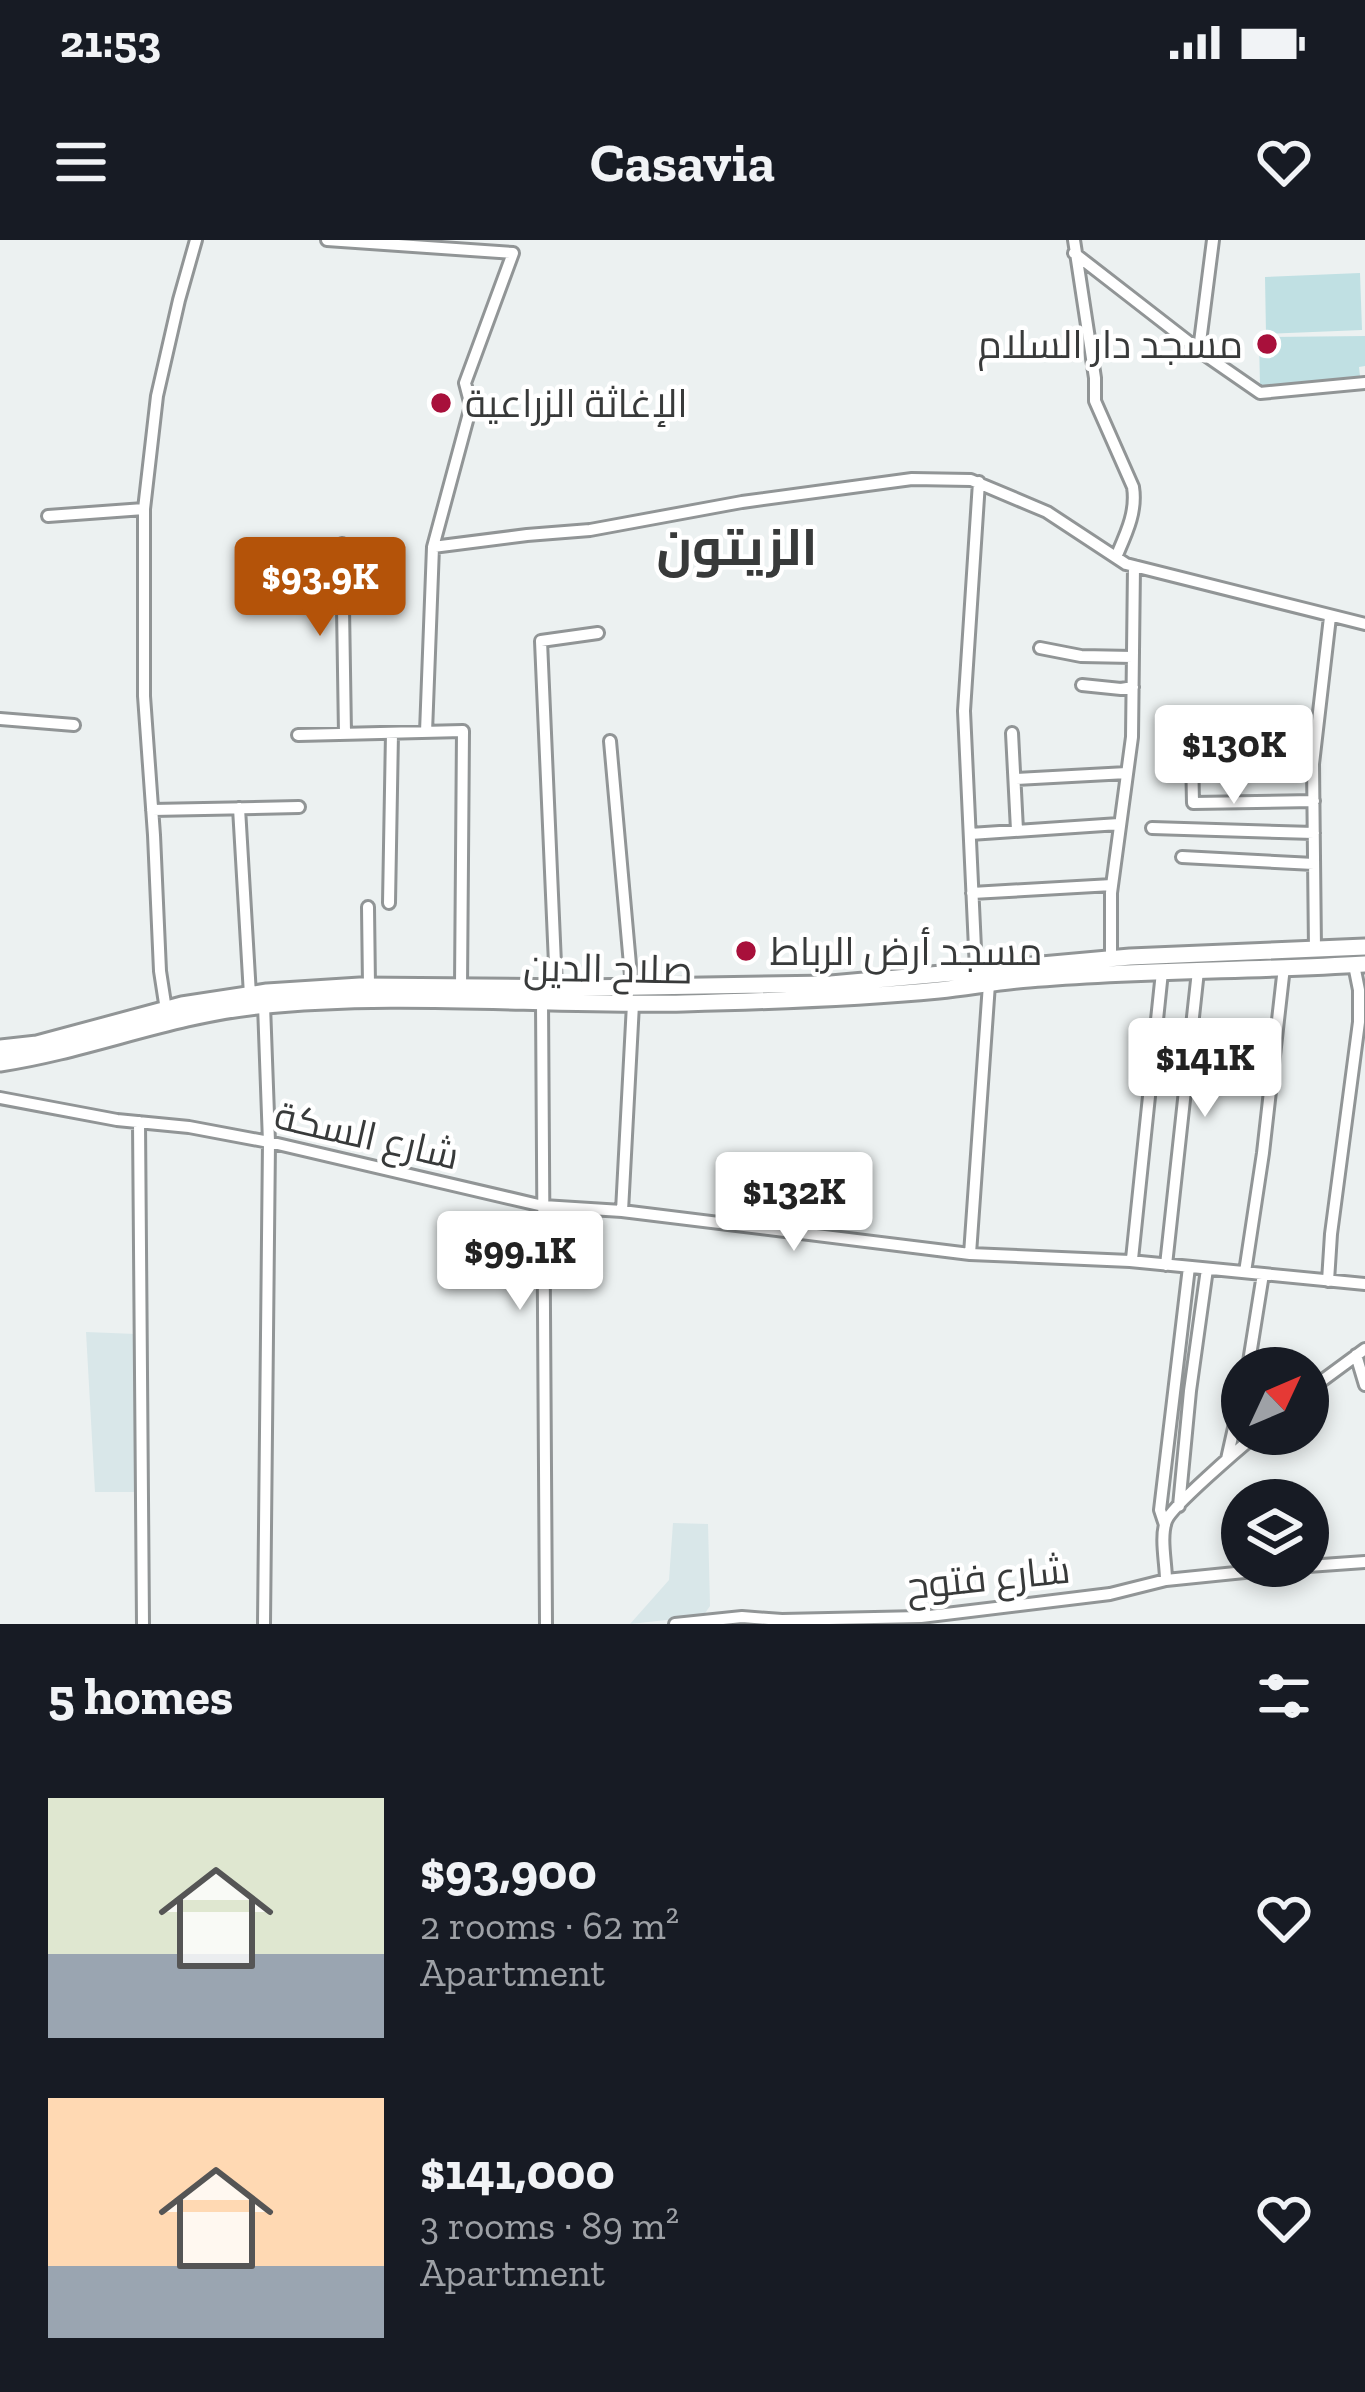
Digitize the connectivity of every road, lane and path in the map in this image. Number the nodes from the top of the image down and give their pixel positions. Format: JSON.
{"nodes":[{"id":1,"x":196,"y":240,"type":"edge"},
{"id":2,"x":327,"y":240,"type":"edge"},
{"id":3,"x":1213,"y":240,"type":"edge"},
{"id":4,"x":1074,"y":246,"type":"edge"},
{"id":5,"x":1199,"y":350,"type":"junction"},
{"id":6,"x":1365,"y":382,"type":"edge"},
{"id":7,"x":980,"y":482,"type":"junction"},
{"id":8,"x":144,"y":509,"type":"junction"},
{"id":9,"x":48,"y":516,"type":"dead end"},
{"id":10,"x":342,"y":544,"type":"dead end"},
{"id":11,"x":433,"y":547,"type":"junction"},
{"id":12,"x":1116,"y":557,"type":"junction"},
{"id":13,"x":1134,"y":566,"type":"junction"},
{"id":14,"x":1330,"y":617,"type":"junction"},
{"id":15,"x":1365,"y":624,"type":"edge"},
{"id":16,"x":598,"y":633,"type":"dead end"},
{"id":17,"x":1040,"y":648,"type":"dead end"},
{"id":18,"x":1133,"y":657,"type":"junction"},
{"id":19,"x":1082,"y":686,"type":"dead end"},
{"id":20,"x":1133,"y":687,"type":"junction"},
{"id":21,"x":0,"y":719,"type":"edge"},
{"id":22,"x":74,"y":725,"type":"dead end"},
{"id":23,"x":426,"y":732,"type":"junction"},
{"id":24,"x":392,"y":733,"type":"junction"},
{"id":25,"x":1012,"y":733,"type":"dead end"},
{"id":26,"x":345,"y":734,"type":"junction"},
{"id":27,"x":298,"y":735,"type":"dead end"},
{"id":28,"x":610,"y":741,"type":"dead end"},
{"id":29,"x":1192,"y":752,"type":"dead end"},
{"id":30,"x":1126,"y":773,"type":"junction"},
{"id":31,"x":1016,"y":779,"type":"junction"},
{"id":32,"x":1314,"y":801,"type":"junction"},
{"id":33,"x":299,"y":807,"type":"dead end"},
{"id":34,"x":239,"y":808,"type":"junction"},
{"id":35,"x":152,"y":810,"type":"junction"},
{"id":36,"x":1119,"y":824,"type":"junction"},
{"id":37,"x":1152,"y":828,"type":"dead end"},
{"id":38,"x":1017,"y":830,"type":"junction"},
{"id":39,"x":1314,"y":833,"type":"junction"},
{"id":40,"x":970,"y":834,"type":"junction"},
{"id":41,"x":1182,"y":857,"type":"dead end"},
{"id":42,"x":1314,"y":864,"type":"junction"},
{"id":43,"x":1112,"y":885,"type":"junction"},
{"id":44,"x":972,"y":893,"type":"junction"},
{"id":45,"x":389,"y":903,"type":"dead end"},
{"id":46,"x":368,"y":907,"type":"dead end"},
{"id":47,"x":1365,"y":947,"type":"edge"},
{"id":48,"x":1315,"y":950,"type":"junction"},
{"id":49,"x":1111,"y":959,"type":"junction"},
{"id":50,"x":1359,"y":964,"type":"edge"},
{"id":51,"x":1284,"y":968,"type":"junction"},
{"id":52,"x":976,"y":970,"type":"junction"},
{"id":53,"x":1198,"y":971,"type":"junction"},
{"id":54,"x":1162,"y":972,"type":"junction"},
{"id":55,"x":989,"y":984,"type":"junction"},
{"id":56,"x":369,"y":986,"type":"junction"},
{"id":57,"x":461,"y":987,"type":"junction"},
{"id":58,"x":556,"y":987,"type":"junction"},
{"id":59,"x":633,"y":996,"type":"junction"},
{"id":60,"x":257,"y":1000,"type":"junction"},
{"id":61,"x":542,"y":1001,"type":"junction"},
{"id":62,"x":166,"y":1010,"type":"junction"},
{"id":63,"x":0,"y":1048,"type":"edge"},
{"id":64,"x":0,"y":1063,"type":"edge"},
{"id":65,"x":0,"y":1098,"type":"edge"},
{"id":66,"x":1349,"y":1102,"type":"junction"},
{"id":67,"x":1365,"y":1103,"type":"edge"},
{"id":68,"x":139,"y":1122,"type":"junction"},
{"id":69,"x":269,"y":1142,"type":"junction"},
{"id":70,"x":543,"y":1206,"type":"junction"},
{"id":71,"x":622,"y":1211,"type":"junction"},
{"id":72,"x":970,"y":1254,"type":"junction"},
{"id":73,"x":1130,"y":1261,"type":"junction"},
{"id":74,"x":1166,"y":1264,"type":"junction"},
{"id":75,"x":1189,"y":1267,"type":"junction"},
{"id":76,"x":1207,"y":1269,"type":"junction"},
{"id":77,"x":1245,"y":1272,"type":"junction"},
{"id":78,"x":1263,"y":1274,"type":"junction"},
{"id":79,"x":1328,"y":1281,"type":"junction"},
{"id":80,"x":1365,"y":1284,"type":"edge"},
{"id":81,"x":1251,"y":1347,"type":"edge"},
{"id":82,"x":1360,"y":1352,"type":"edge"},
{"id":83,"x":1329,"y":1375,"type":"edge"},
{"id":84,"x":1365,"y":1385,"type":"edge"},
{"id":85,"x":1228,"y":1455,"type":"edge"},
{"id":86,"x":1232,"y":1455,"type":"edge"},
{"id":87,"x":1227,"y":1459,"type":"junction"},
{"id":88,"x":1179,"y":1505,"type":"junction"},
{"id":89,"x":1165,"y":1525,"type":"junction"},
{"id":90,"x":1365,"y":1562,"type":"edge"},
{"id":91,"x":1329,"y":1564,"type":"edge"},
{"id":92,"x":1221,"y":1574,"type":"edge"},
{"id":93,"x":1166,"y":1580,"type":"junction"},
{"id":94,"x":921,"y":1621,"type":"edge"},
{"id":95,"x":143,"y":1624,"type":"edge"},
{"id":96,"x":264,"y":1624,"type":"edge"},
{"id":97,"x":545,"y":1624,"type":"edge"},
{"id":98,"x":675,"y":1624,"type":"edge"}],
"edges":[{"from":1,"to":8,"type":"street"},
{"from":2,"to":11,"type":"street"},
{"from":3,"to":5,"type":"street"},
{"from":4,"to":5,"type":"street"},
{"from":4,"to":12,"type":"street"},
{"from":5,"to":6,"type":"street"},
{"from":7,"to":11,"type":"street"},
{"from":7,"to":12,"type":"street"},
{"from":7,"to":40,"type":"street"},
{"from":8,"to":9,"type":"street"},
{"from":8,"to":35,"type":"street"},
{"from":10,"to":26,"type":"street"},
{"from":11,"to":23,"type":"street"},
{"from":12,"to":13,"type":"street"},
{"from":13,"to":14,"type":"street"},
{"from":13,"to":18,"type":"street"},
{"from":14,"to":15,"type":"street"},
{"from":14,"to":32,"type":"street"},
{"from":16,"to":58,"type":"street"},
{"from":17,"to":18,"type":"street"},
{"from":18,"to":20,"type":"street"},
{"from":19,"to":20,"type":"street"},
{"from":20,"to":30,"type":"street"},
{"from":21,"to":22,"type":"street"},
{"from":23,"to":24,"type":"street"},
{"from":23,"to":57,"type":"street"},
{"from":24,"to":26,"type":"street"},
{"from":24,"to":45,"type":"street"},
{"from":25,"to":31,"type":"street"},
{"from":26,"to":27,"type":"street"},
{"from":28,"to":59,"type":"street"},
{"from":29,"to":32,"type":"street"},
{"from":30,"to":31,"type":"street"},
{"from":30,"to":36,"type":"street"},
{"from":31,"to":38,"type":"street"},
{"from":32,"to":39,"type":"street"},
{"from":33,"to":34,"type":"street"},
{"from":34,"to":35,"type":"street"},
{"from":34,"to":60,"type":"street"},
{"from":35,"to":62,"type":"street"},
{"from":36,"to":38,"type":"street"},
{"from":36,"to":43,"type":"street"},
{"from":37,"to":39,"type":"street"},
{"from":38,"to":40,"type":"street"},
{"from":39,"to":42,"type":"street"},
{"from":40,"to":44,"type":"street"},
{"from":41,"to":42,"type":"street"},
{"from":42,"to":48,"type":"street"},
{"from":43,"to":44,"type":"street"},
{"from":43,"to":49,"type":"street"},
{"from":44,"to":52,"type":"street"},
{"from":46,"to":56,"type":"street"},
{"from":47,"to":48,"type":"highway","name":"صلاح الدين"},
{"from":48,"to":49,"type":"highway","name":"صلاح الدين"},
{"from":49,"to":52,"type":"highway","name":"صلاح الدين"},
{"from":50,"to":51,"type":"highway","name":"صلاح الدين"},
{"from":50,"to":66,"type":"street"},
{"from":51,"to":53,"type":"highway","name":"صلاح الدين"},
{"from":51,"to":77,"type":"street"},
{"from":52,"to":59,"type":"highway","name":"صلاح الدين"},
{"from":53,"to":54,"type":"highway","name":"صلاح الدين"},
{"from":53,"to":74,"type":"street"},
{"from":54,"to":55,"type":"highway","name":"صلاح الدين"},
{"from":54,"to":73,"type":"street"},
{"from":55,"to":59,"type":"highway","name":"صلاح الدين"},
{"from":55,"to":72,"type":"street"},
{"from":56,"to":57,"type":"highway","name":"صلاح الدين"},
{"from":56,"to":60,"type":"highway","name":"صلاح الدين"},
{"from":57,"to":58,"type":"highway","name":"صلاح الدين"},
{"from":58,"to":59,"type":"highway","name":"صلاح الدين"},
{"from":59,"to":61,"type":"highway","name":"صلاح الدين"},
{"from":59,"to":71,"type":"street"},
{"from":60,"to":61,"type":"highway","name":"صلاح الدين"},
{"from":60,"to":62,"type":"highway","name":"صلاح الدين"},
{"from":60,"to":64,"type":"highway","name":"صلاح الدين"},
{"from":60,"to":69,"type":"street"},
{"from":61,"to":70,"type":"street"},
{"from":62,"to":63,"type":"highway","name":"صلاح الدين"},
{"from":65,"to":68,"type":"street","name":"شارع السكة"},
{"from":66,"to":67,"type":"street"},
{"from":66,"to":79,"type":"street"},
{"from":68,"to":69,"type":"street","name":"شارع السكة"},
{"from":68,"to":95,"type":"street"},
{"from":69,"to":70,"type":"street","name":"شارع السكة"},
{"from":69,"to":96,"type":"street"},
{"from":70,"to":71,"type":"street","name":"شارع السكة"},
{"from":70,"to":97,"type":"street"},
{"from":71,"to":72,"type":"street","name":"شارع السكة"},
{"from":72,"to":73,"type":"street","name":"شارع السكة"},
{"from":73,"to":74,"type":"street","name":"شارع السكة"},
{"from":74,"to":75,"type":"street","name":"شارع السكة"},
{"from":75,"to":76,"type":"street","name":"شارع السكة"},
{"from":75,"to":89,"type":"street"},
{"from":76,"to":77,"type":"street","name":"شارع السكة"},
{"from":76,"to":88,"type":"street"},
{"from":77,"to":78,"type":"street","name":"شارع السكة"},
{"from":78,"to":79,"type":"street","name":"شارع السكة"},
{"from":78,"to":81,"type":"street"},
{"from":79,"to":80,"type":"street","name":"شارع السكة"},
{"from":82,"to":83,"type":"street"},
{"from":82,"to":84,"type":"street"},
{"from":85,"to":87,"type":"street"},
{"from":86,"to":87,"type":"street"},
{"from":87,"to":88,"type":"street"},
{"from":88,"to":89,"type":"street"},
{"from":89,"to":93,"type":"street"},
{"from":90,"to":91,"type":"street","name":"شارع فتوح"},
{"from":92,"to":93,"type":"street","name":"شارع فتوح"},
{"from":93,"to":94,"type":"street","name":"شارع فتوح"},
{"from":94,"to":98,"type":"street","name":"شارع فتوح"}]}
